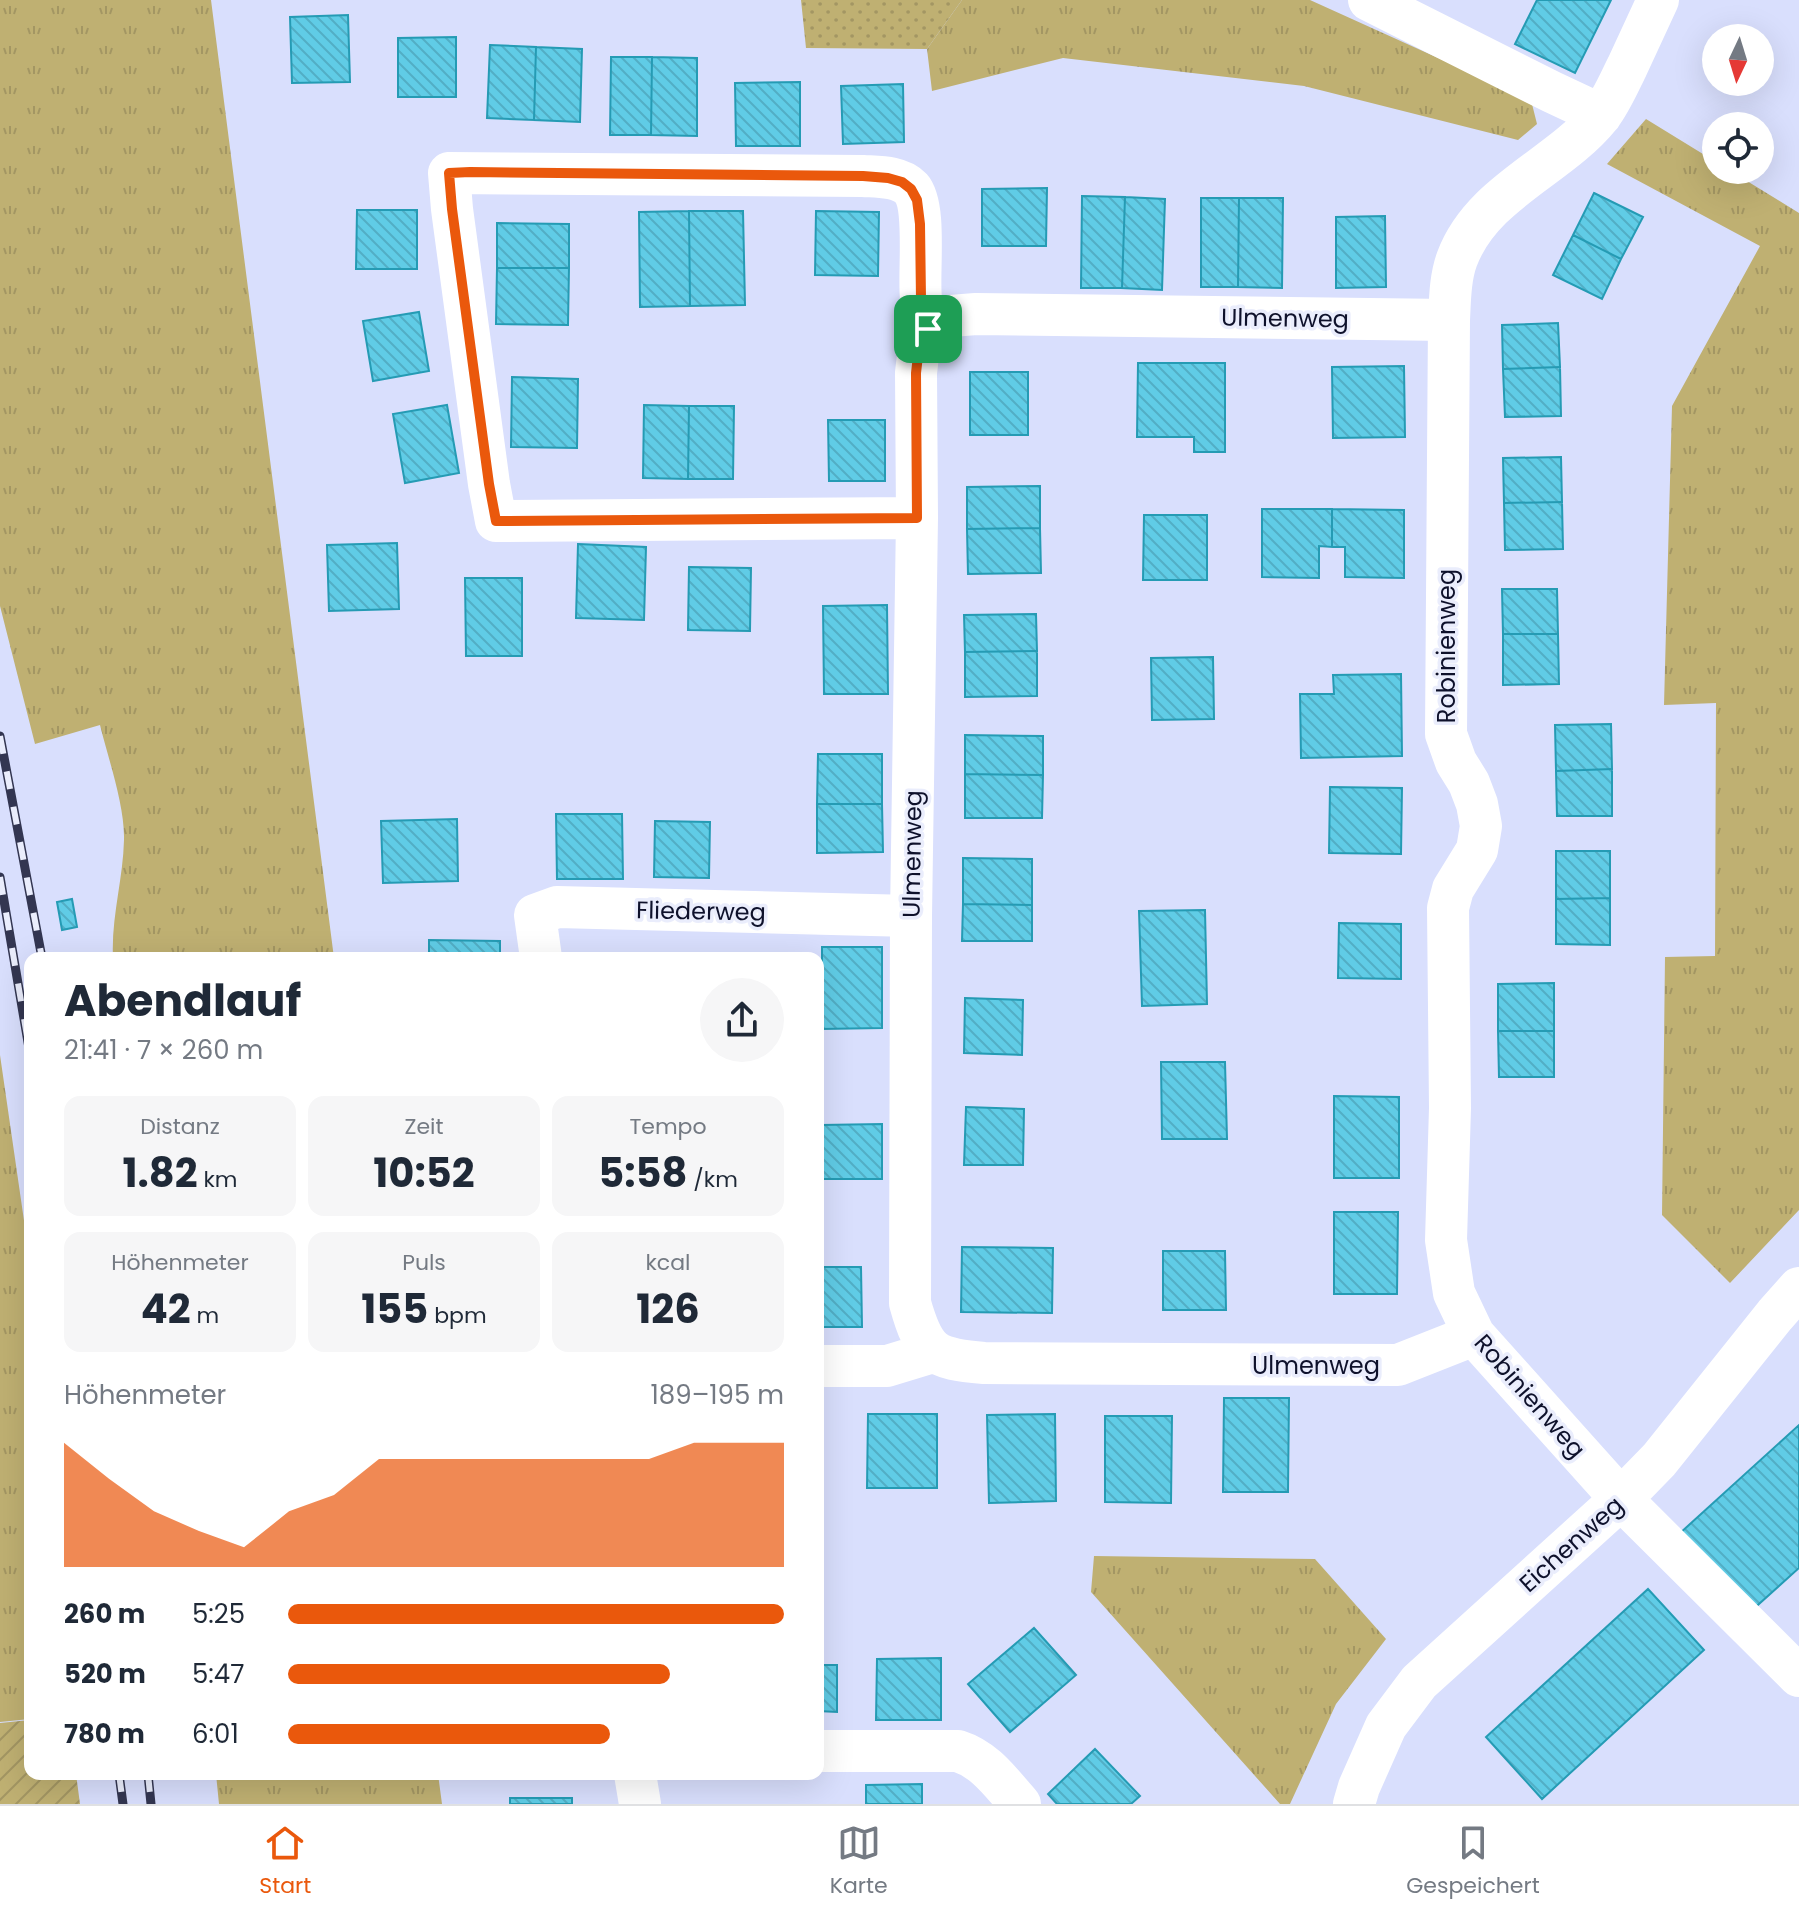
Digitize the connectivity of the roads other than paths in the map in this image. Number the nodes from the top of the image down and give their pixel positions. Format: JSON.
{"nodes":[{"id":1,"x":1369,"y":0,"type":"edge"},
{"id":2,"x":1658,"y":0,"type":"edge"},
{"id":3,"x":1601,"y":115,"type":"junction"},
{"id":4,"x":1449,"y":320,"type":"junction"},
{"id":5,"x":928,"y":329,"type":"junction"},
{"id":6,"x":917,"y":518,"type":"junction"},
{"id":7,"x":911,"y":916,"type":"junction"},
{"id":8,"x":540,"y":952,"type":"edge"},
{"id":9,"x":1799,"y":1288,"type":"edge"},
{"id":10,"x":1474,"y":1335,"type":"junction"},
{"id":11,"x":933,"y":1352,"type":"junction"},
{"id":12,"x":824,"y":1366,"type":"edge"},
{"id":13,"x":1621,"y":1499,"type":"junction"},
{"id":14,"x":1799,"y":1676,"type":"edge"},
{"id":15,"x":824,"y":1751,"type":"edge"},
{"id":16,"x":636,"y":1780,"type":"edge"},
{"id":17,"x":640,"y":1804,"type":"edge"},
{"id":18,"x":1020,"y":1804,"type":"edge"},
{"id":19,"x":1354,"y":1804,"type":"edge"}],
"edges":[{"from":1,"to":3,"type":"street"},
{"from":2,"to":3,"type":"street","name":"Robinienweg"},
{"from":3,"to":4,"type":"street","name":"Robinienweg"},
{"from":4,"to":5,"type":"street","name":"Ulmenweg"},
{"from":4,"to":10,"type":"street","name":"Robinienweg"},
{"from":5,"to":6,"type":"street","name":"Ulmenweg"},
{"from":5,"to":6,"type":"street"},
{"from":6,"to":7,"type":"street","name":"Ulmenweg"},
{"from":7,"to":8,"type":"street","name":"Fliederweg"},
{"from":7,"to":11,"type":"street","name":"Ulmenweg"},
{"from":9,"to":13,"type":"street","name":"Eichenweg"},
{"from":10,"to":11,"type":"street","name":"Ulmenweg"},
{"from":10,"to":13,"type":"street","name":"Robinienweg"},
{"from":11,"to":12,"type":"street"},
{"from":13,"to":14,"type":"street","name":"Robinienweg"},
{"from":13,"to":19,"type":"street","name":"Eichenweg"},
{"from":15,"to":18,"type":"street"},
{"from":16,"to":17,"type":"street"}]}
